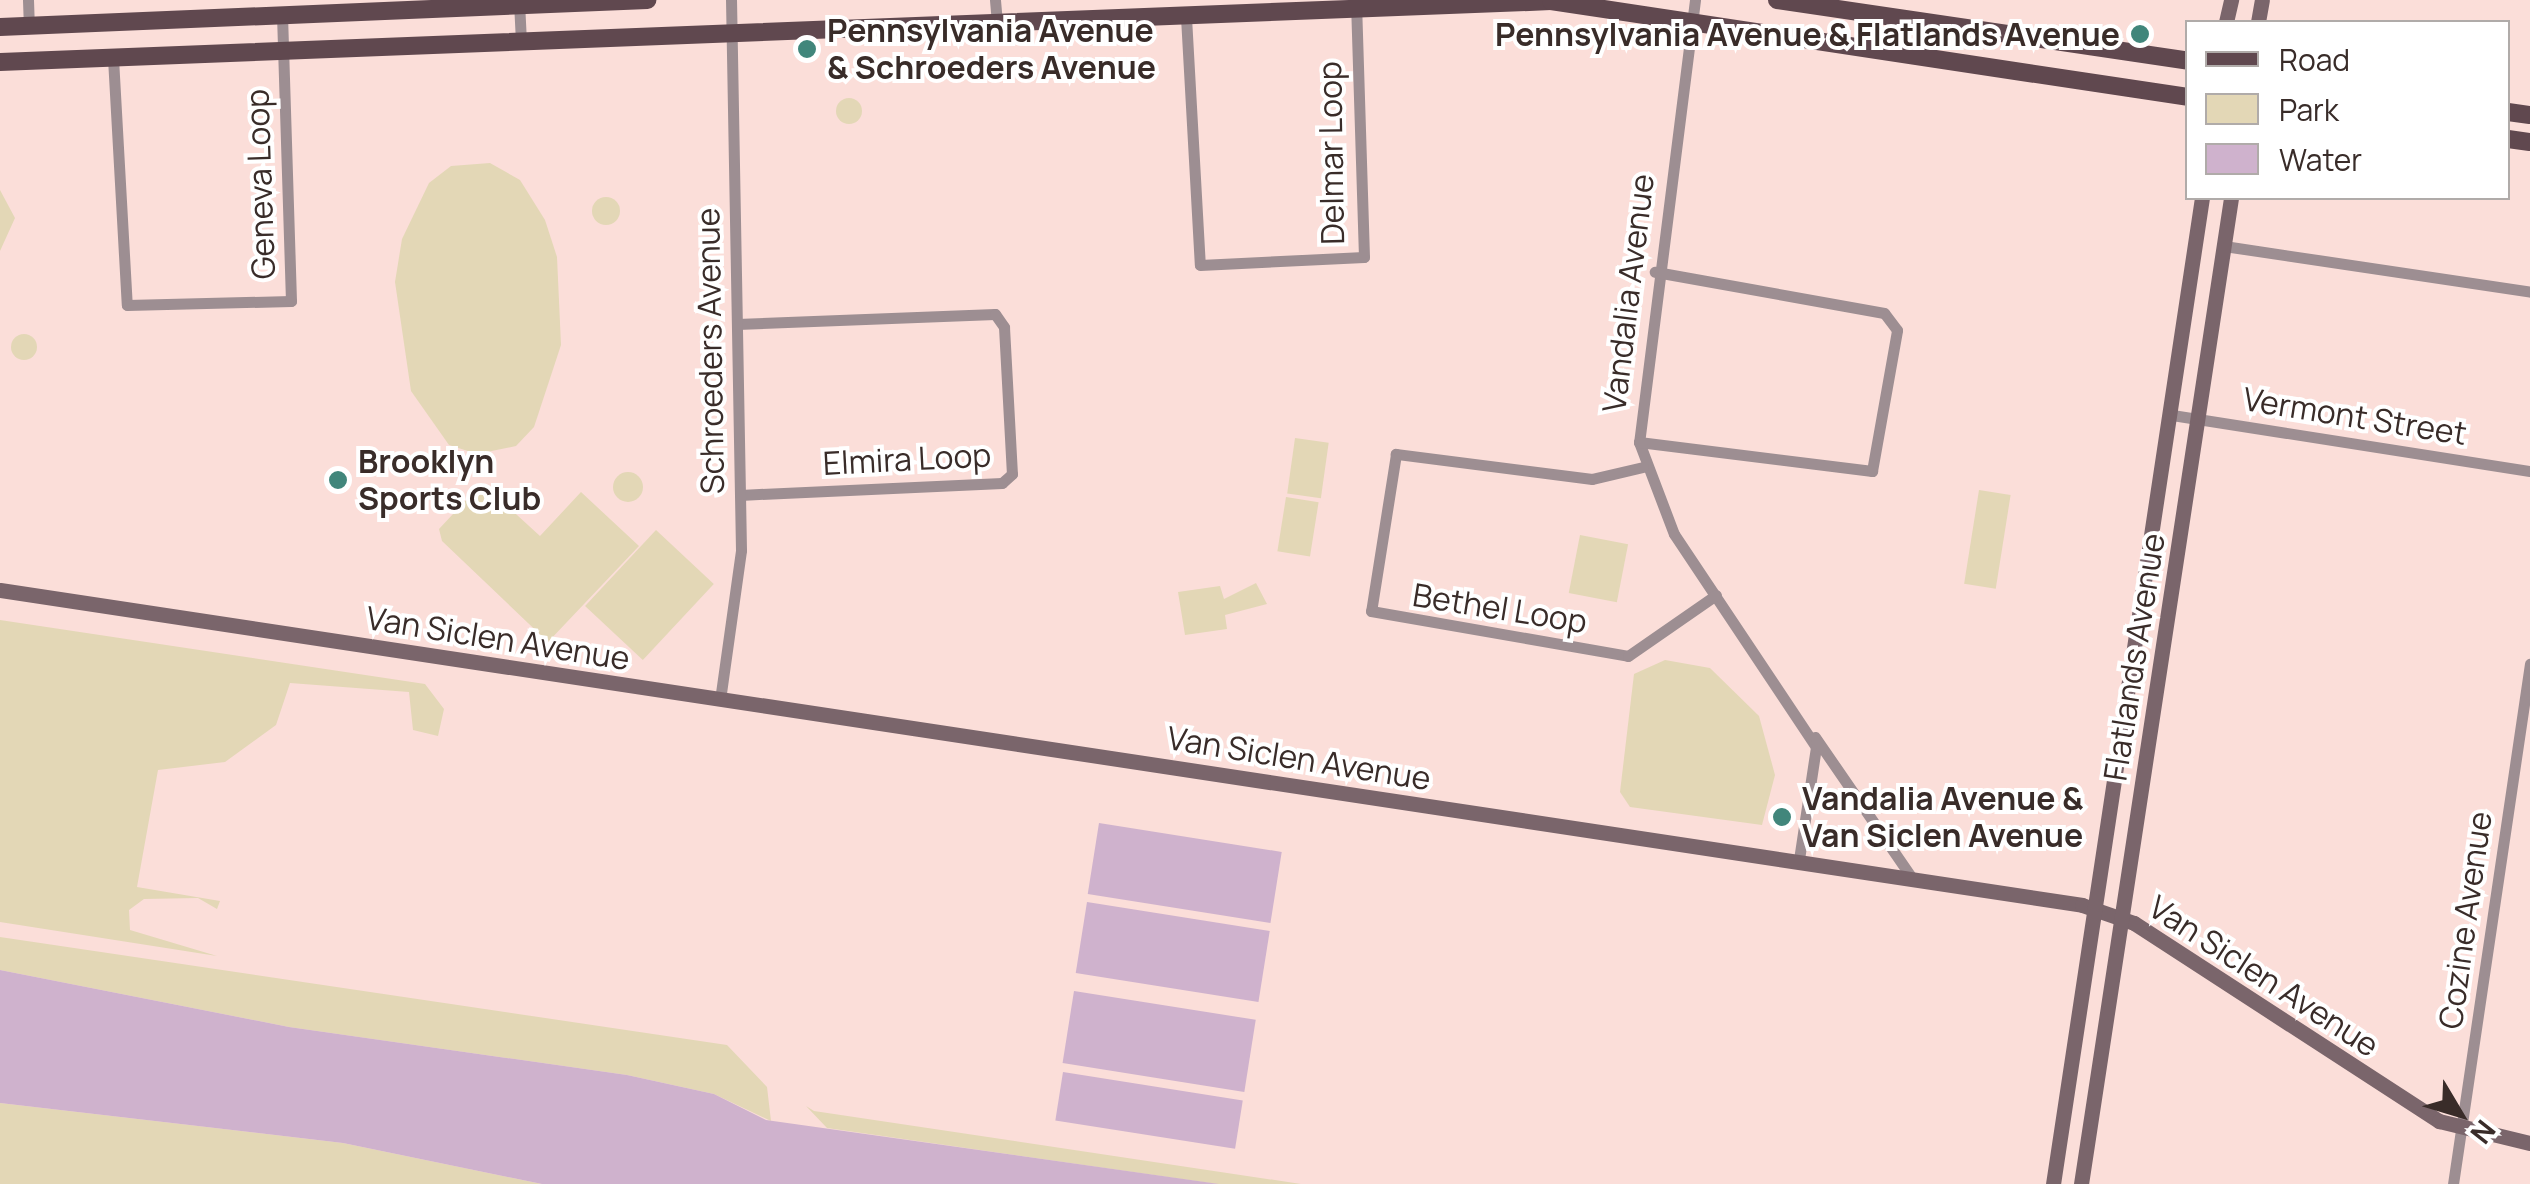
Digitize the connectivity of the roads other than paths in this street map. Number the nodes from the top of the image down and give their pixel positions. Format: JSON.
{"nodes":[{"id":1,"x":28,"y":0,"type":"edge"},
{"id":2,"x":647,"y":0,"type":"edge"},
{"id":3,"x":731,"y":0,"type":"edge"},
{"id":4,"x":994,"y":0,"type":"edge"},
{"id":5,"x":1778,"y":0,"type":"edge"},
{"id":6,"x":519,"y":3,"type":"edge"},
{"id":7,"x":1356,"y":3,"type":"edge"},
{"id":8,"x":1299,"y":5,"type":"edge"},
{"id":9,"x":356,"y":6,"type":"edge"},
{"id":10,"x":1693,"y":10,"type":"edge"},
{"id":11,"x":282,"y":15,"type":"junction"},
{"id":12,"x":1186,"y":17,"type":"junction"},
{"id":13,"x":998,"y":21,"type":"junction"},
{"id":14,"x":0,"y":26,"type":"edge"},
{"id":15,"x":29,"y":26,"type":"junction"},
{"id":16,"x":732,"y":36,"type":"junction"},
{"id":17,"x":520,"y":42,"type":"junction"},
{"id":18,"x":283,"y":51,"type":"junction"},
{"id":19,"x":113,"y":58,"type":"junction"},
{"id":20,"x":2185,"y":60,"type":"edge"},
{"id":21,"x":0,"y":62,"type":"edge"},
{"id":22,"x":2185,"y":96,"type":"edge"},
{"id":23,"x":2202,"y":200,"type":"edge"},
{"id":24,"x":2231,"y":200,"type":"edge"},
{"id":25,"x":2224,"y":246,"type":"junction"},
{"id":26,"x":1655,"y":272,"type":"junction"},
{"id":27,"x":2530,"y":292,"type":"edge"},
{"id":28,"x":738,"y":324,"type":"junction"},
{"id":29,"x":2172,"y":415,"type":"junction"},
{"id":30,"x":2198,"y":420,"type":"junction"},
{"id":31,"x":1638,"y":442,"type":"junction"},
{"id":32,"x":1643,"y":467,"type":"junction"},
{"id":33,"x":2530,"y":471,"type":"edge"},
{"id":34,"x":740,"y":494,"type":"junction"},
{"id":35,"x":0,"y":590,"type":"edge"},
{"id":36,"x":1716,"y":596,"type":"junction"},
{"id":37,"x":2530,"y":664,"type":"edge"},
{"id":38,"x":720,"y":700,"type":"junction"},
{"id":39,"x":1805,"y":727,"type":"junction"},
{"id":40,"x":1799,"y":860,"type":"junction"},
{"id":41,"x":1912,"y":878,"type":"junction"},
{"id":42,"x":2096,"y":909,"type":"junction"},
{"id":43,"x":2121,"y":918,"type":"junction"},
{"id":44,"x":2462,"y":1129,"type":"junction"},
{"id":45,"x":2530,"y":1143,"type":"edge"},
{"id":46,"x":2053,"y":1184,"type":"edge"},
{"id":47,"x":2080,"y":1184,"type":"edge"},
{"id":48,"x":2453,"y":1184,"type":"edge"}],
"edges":[{"from":1,"to":15,"type":"street"},
{"from":2,"to":6,"type":"main road"},
{"from":3,"to":16,"type":"street","name":"Schroeders Avenue"},
{"from":4,"to":13,"type":"street"},
{"from":5,"to":20,"type":"main road"},
{"from":6,"to":9,"type":"main road"},
{"from":6,"to":17,"type":"street"},
{"from":7,"to":8,"type":"main road"},
{"from":7,"to":10,"type":"main road"},
{"from":7,"to":12,"type":"street","name":"Delmar Loop"},
{"from":8,"to":12,"type":"main road"},
{"from":9,"to":11,"type":"main road"},
{"from":10,"to":22,"type":"main road"},
{"from":10,"to":26,"type":"street","name":"Vandalia Avenue"},
{"from":11,"to":15,"type":"main road"},
{"from":11,"to":18,"type":"street","name":"Geneva Loop"},
{"from":12,"to":13,"type":"main road"},
{"from":13,"to":16,"type":"main road"},
{"from":14,"to":15,"type":"main road"},
{"from":16,"to":17,"type":"main road"},
{"from":16,"to":28,"type":"street","name":"Schroeders Avenue"},
{"from":17,"to":18,"type":"main road"},
{"from":18,"to":19,"type":"main road"},
{"from":18,"to":19,"type":"street","name":"Geneva Loop"},
{"from":19,"to":21,"type":"main road"},
{"from":23,"to":29,"type":"street","name":"Flatlands Avenue"},
{"from":24,"to":25,"type":"street","name":"Flatlands Avenue"},
{"from":25,"to":27,"type":"street"},
{"from":25,"to":30,"type":"street","name":"Flatlands Avenue"},
{"from":26,"to":31,"type":"street","name":"Vandalia Avenue"},
{"from":26,"to":31,"type":"street"},
{"from":28,"to":34,"type":"street","name":"Schroeders Avenue"},
{"from":28,"to":34,"type":"street","name":"Elmira Loop"},
{"from":29,"to":30,"type":"street","name":"Vermont Street"},
{"from":29,"to":42,"type":"street","name":"Flatlands Avenue"},
{"from":30,"to":33,"type":"street","name":"Vermont Street"},
{"from":30,"to":43,"type":"street","name":"Flatlands Avenue"},
{"from":31,"to":32,"type":"street","name":"Vandalia Avenue"},
{"from":32,"to":36,"type":"street","name":"Vandalia Avenue"},
{"from":32,"to":36,"type":"street","name":"Bethel Loop"},
{"from":34,"to":38,"type":"street","name":"Schroeders Avenue"},
{"from":35,"to":38,"type":"street","name":"Van Siclen Avenue"},
{"from":36,"to":39,"type":"street","name":"Vandalia Avenue"},
{"from":37,"to":44,"type":"street","name":"Cozine Avenue"},
{"from":38,"to":40,"type":"street","name":"Van Siclen Avenue"},
{"from":39,"to":40,"type":"street","name":"Vandalia Avenue"},
{"from":39,"to":41,"type":"street","name":"Vandalia Avenue"},
{"from":40,"to":41,"type":"street","name":"Van Siclen Avenue"},
{"from":41,"to":42,"type":"street","name":"Van Siclen Avenue"},
{"from":42,"to":43,"type":"street","name":"Van Siclen Avenue"},
{"from":42,"to":46,"type":"street","name":"Flatlands Avenue"},
{"from":43,"to":44,"type":"street","name":"Van Siclen Avenue"},
{"from":43,"to":47,"type":"street","name":"Flatlands Avenue"},
{"from":44,"to":45,"type":"street","name":"Van Siclen Avenue"},
{"from":44,"to":48,"type":"street","name":"Cozine Avenue"}]}
